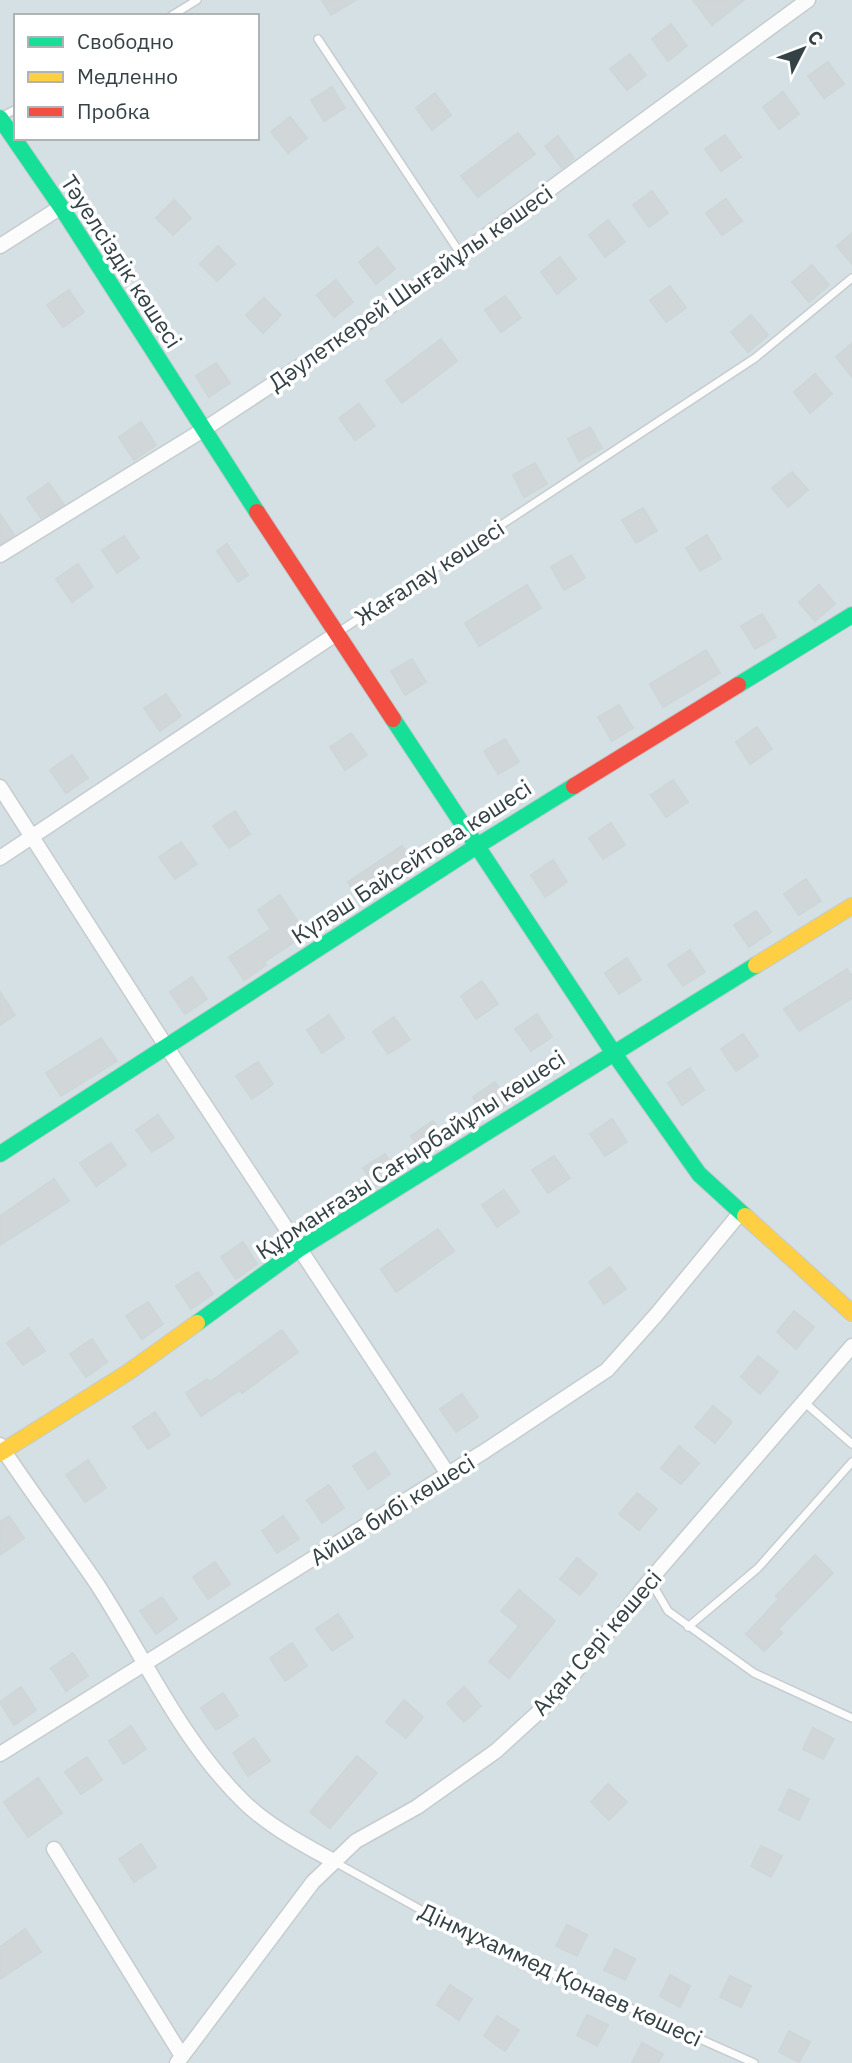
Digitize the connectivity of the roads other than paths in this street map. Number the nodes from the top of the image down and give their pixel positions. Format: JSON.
{"nodes":[{"id":1,"x":197,"y":0,"type":"edge"},
{"id":2,"x":808,"y":0,"type":"edge"},
{"id":3,"x":174,"y":14,"type":"edge"},
{"id":4,"x":318,"y":39,"type":"dead end"},
{"id":5,"x":0,"y":118,"type":"edge"},
{"id":6,"x":14,"y":138,"type":"edge"},
{"id":7,"x":15,"y":140,"type":"edge"},
{"id":8,"x":61,"y":207,"type":"junction"},
{"id":9,"x":0,"y":246,"type":"edge"},
{"id":10,"x":460,"y":253,"type":"junction"},
{"id":11,"x":852,"y":278,"type":"edge"},
{"id":12,"x":203,"y":430,"type":"junction"},
{"id":13,"x":0,"y":555,"type":"edge"},
{"id":14,"x":852,"y":615,"type":"edge"},
{"id":15,"x":336,"y":634,"type":"junction"},
{"id":16,"x":0,"y":787,"type":"edge"},
{"id":17,"x":32,"y":838,"type":"junction"},
{"id":18,"x":477,"y":846,"type":"junction"},
{"id":19,"x":0,"y":858,"type":"edge"},
{"id":20,"x":852,"y":906,"type":"edge"},
{"id":21,"x":166,"y":1046,"type":"junction"},
{"id":22,"x":613,"y":1052,"type":"junction"},
{"id":23,"x":0,"y":1154,"type":"edge"},
{"id":24,"x":741,"y":1212,"type":"junction"},
{"id":25,"x":299,"y":1249,"type":"junction"},
{"id":26,"x":852,"y":1313,"type":"edge"},
{"id":27,"x":852,"y":1346,"type":"edge"},
{"id":28,"x":804,"y":1402,"type":"junction"},
{"id":29,"x":852,"y":1444,"type":"edge"},
{"id":30,"x":1,"y":1450,"type":"edge"},
{"id":31,"x":852,"y":1462,"type":"edge"},
{"id":32,"x":447,"y":1474,"type":"junction"},
{"id":33,"x":650,"y":1580,"type":"junction"},
{"id":34,"x":688,"y":1627,"type":"junction"},
{"id":35,"x":146,"y":1663,"type":"junction"},
{"id":36,"x":852,"y":1717,"type":"edge"},
{"id":37,"x":0,"y":1754,"type":"edge"},
{"id":38,"x":54,"y":1849,"type":"dead end"},
{"id":39,"x":333,"y":1861,"type":"junction"},
{"id":40,"x":179,"y":2059,"type":"edge"},
{"id":41,"x":754,"y":2063,"type":"edge"}],
"edges":[{"from":1,"to":3,"type":"lane"},
{"from":2,"to":10,"type":"street","name":"Дәулеткерей Шығайұлы көшесі"},
{"from":4,"to":10,"type":"lane"},
{"from":5,"to":6,"type":"street","name":"Тәуелсіздік көшесі"},
{"from":7,"to":8,"type":"street","name":"Тәуелсіздік көшесі"},
{"from":8,"to":9,"type":"street"},
{"from":8,"to":12,"type":"street","name":"Тәуелсіздік көшесі"},
{"from":10,"to":12,"type":"street","name":"Дәулеткерей Шығайұлы көшесі"},
{"from":11,"to":15,"type":"lane","name":"Жағалау көшесі"},
{"from":12,"to":13,"type":"street","name":"Дәулеткерей Шығайұлы көшесі"},
{"from":12,"to":15,"type":"street","name":"Тәуелсіздік көшесі"},
{"from":14,"to":18,"type":"street","name":"Күләш Байсейтова көшесі"},
{"from":15,"to":17,"type":"street","name":"Жағалау көшесі"},
{"from":15,"to":18,"type":"street","name":"Тәуелсіздік көшесі"},
{"from":16,"to":17,"type":"street"},
{"from":17,"to":19,"type":"street","name":"Жағалау көшесі"},
{"from":17,"to":21,"type":"street"},
{"from":18,"to":21,"type":"street","name":"Күләш Байсейтова көшесі"},
{"from":18,"to":22,"type":"street","name":"Тәуелсіздік көшесі"},
{"from":20,"to":22,"type":"street","name":"Құрманғазы Сағырбайұлы көшесі"},
{"from":21,"to":23,"type":"street","name":"Күләш Байсейтова көшесі"},
{"from":21,"to":25,"type":"street"},
{"from":22,"to":24,"type":"street","name":"Тәуелсіздік көшесі"},
{"from":22,"to":25,"type":"street","name":"Құрманғазы Сағырбайұлы көшесі"},
{"from":24,"to":26,"type":"street","name":"Тәуелсіздік көшесі"},
{"from":24,"to":32,"type":"street","name":"Айша бибі көшесі"},
{"from":25,"to":30,"type":"street","name":"Құрманғазы Сағырбайұлы көшесі"},
{"from":25,"to":32,"type":"street"},
{"from":27,"to":28,"type":"street","name":"Ақан Сері көшесі"},
{"from":28,"to":29,"type":"lane"},
{"from":28,"to":33,"type":"street","name":"Ақан Сері көшесі"},
{"from":30,"to":35,"type":"street"},
{"from":31,"to":34,"type":"lane"},
{"from":32,"to":35,"type":"street","name":"Айша бибі көшесі"},
{"from":33,"to":34,"type":"lane"},
{"from":33,"to":39,"type":"street","name":"Ақан Сері көшесі"},
{"from":34,"to":36,"type":"lane"},
{"from":35,"to":37,"type":"street","name":"Айша бибі көшесі"},
{"from":35,"to":39,"type":"street"},
{"from":38,"to":40,"type":"street"},
{"from":39,"to":40,"type":"street","name":"Ақан Сері көшесі"},
{"from":39,"to":41,"type":"lane","name":"Дінмұхаммед Қонаев көшесі"}]}
